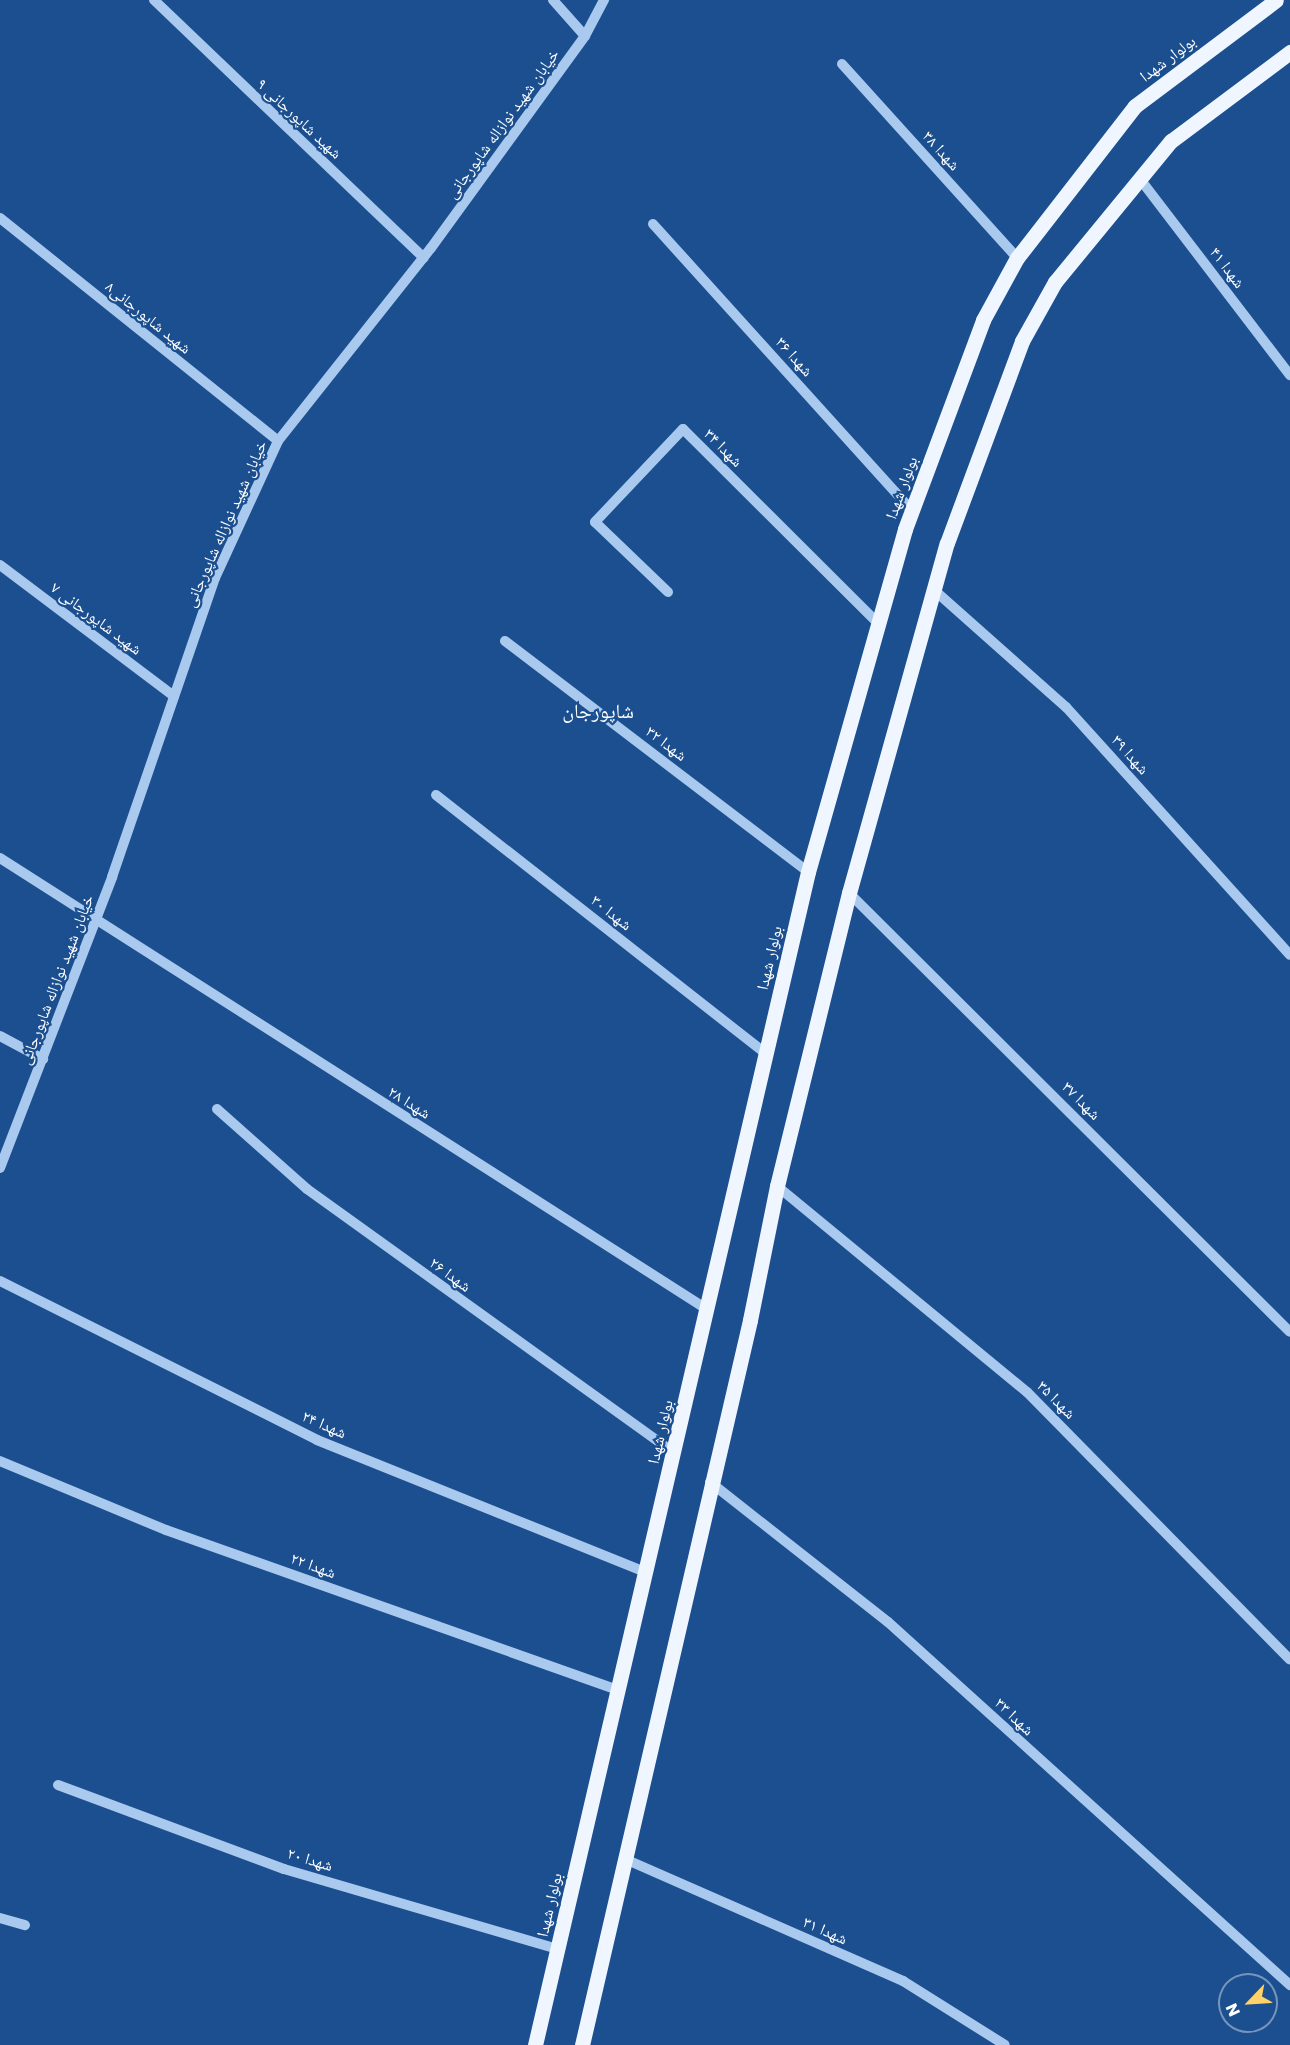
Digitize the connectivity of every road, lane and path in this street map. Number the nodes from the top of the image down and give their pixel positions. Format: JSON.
{"nodes":[{"id":1,"x":154,"y":0,"type":"edge"},
{"id":2,"x":553,"y":0,"type":"edge"},
{"id":3,"x":604,"y":0,"type":"edge"},
{"id":4,"x":1276,"y":0,"type":"edge"},
{"id":5,"x":585,"y":36,"type":"junction"},
{"id":6,"x":1290,"y":52,"type":"edge"},
{"id":7,"x":842,"y":64,"type":"dead end"},
{"id":8,"x":1140,"y":178,"type":"junction"},
{"id":9,"x":0,"y":218,"type":"edge"},
{"id":10,"x":652,"y":224,"type":"dead end"},
{"id":11,"x":424,"y":258,"type":"junction"},
{"id":12,"x":1017,"y":258,"type":"junction"},
{"id":13,"x":1290,"y":375,"type":"edge"},
{"id":14,"x":278,"y":441,"type":"junction"},
{"id":15,"x":912,"y":511,"type":"junction"},
{"id":16,"x":0,"y":565,"type":"edge"},
{"id":17,"x":933,"y":589,"type":"junction"},
{"id":18,"x":668,"y":592,"type":"dead end"},
{"id":19,"x":879,"y":624,"type":"junction"},
{"id":20,"x":505,"y":640,"type":"dead end"},
{"id":21,"x":174,"y":696,"type":"junction"},
{"id":22,"x":436,"y":795,"type":"dead end"},
{"id":23,"x":0,"y":858,"type":"edge"},
{"id":24,"x":808,"y":872,"type":"junction"},
{"id":25,"x":849,"y":893,"type":"junction"},
{"id":26,"x":96,"y":917,"type":"junction"},
{"id":27,"x":1290,"y":955,"type":"edge"},
{"id":28,"x":0,"y":1036,"type":"edge"},
{"id":29,"x":767,"y":1055,"type":"junction"},
{"id":30,"x":43,"y":1059,"type":"junction"},
{"id":31,"x":217,"y":1109,"type":"dead end"},
{"id":32,"x":0,"y":1168,"type":"edge"},
{"id":33,"x":777,"y":1186,"type":"junction"},
{"id":34,"x":0,"y":1281,"type":"edge"},
{"id":35,"x":708,"y":1310,"type":"junction"},
{"id":36,"x":1290,"y":1332,"type":"edge"},
{"id":37,"x":674,"y":1453,"type":"junction"},
{"id":38,"x":0,"y":1461,"type":"edge"},
{"id":39,"x":710,"y":1482,"type":"junction"},
{"id":40,"x":646,"y":1572,"type":"junction"},
{"id":41,"x":1290,"y":1660,"type":"edge"},
{"id":42,"x":619,"y":1690,"type":"junction"},
{"id":43,"x":58,"y":1785,"type":"dead end"},
{"id":44,"x":625,"y":1859,"type":"junction"},
{"id":45,"x":0,"y":1918,"type":"edge"},
{"id":46,"x":25,"y":1925,"type":"dead end"},
{"id":47,"x":558,"y":1949,"type":"junction"},
{"id":48,"x":1290,"y":1984,"type":"edge"},
{"id":49,"x":535,"y":2045,"type":"edge"},
{"id":50,"x":582,"y":2045,"type":"edge"},
{"id":51,"x":1005,"y":2045,"type":"edge"}],
"edges":[{"from":1,"to":11,"type":"street","name":"شهید شاپورجانی ۹"},
{"from":2,"to":5,"type":"street"},
{"from":3,"to":5,"type":"street","name":"خیابان شهید نوازاله شاپورجانی"},
{"from":4,"to":12,"type":"main road","name":"بولوار شهدا"},
{"from":5,"to":11,"type":"street","name":"خیابان شهید نوازاله شاپورجانی"},
{"from":6,"to":8,"type":"main road"},
{"from":7,"to":12,"type":"street","name":"شهدا ۳۸"},
{"from":8,"to":13,"type":"street","name":"شهدا ۴۱"},
{"from":8,"to":17,"type":"main road"},
{"from":9,"to":14,"type":"street","name":"شهید شاپورجانی۸"},
{"from":10,"to":15,"type":"street","name":"شهدا ۳۶"},
{"from":11,"to":14,"type":"street","name":"خیابان شهید نوازاله شاپورجانی"},
{"from":12,"to":15,"type":"main road","name":"بولوار شهدا"},
{"from":14,"to":21,"type":"street","name":"خیابان شهید نوازاله شاپورجانی"},
{"from":15,"to":19,"type":"main road","name":"بولوار شهدا"},
{"from":16,"to":21,"type":"street","name":"شهید شاپورجانی ۷"},
{"from":17,"to":25,"type":"main road"},
{"from":17,"to":27,"type":"street","name":"شهدا ۳۹"},
{"from":18,"to":19,"type":"street","name":"شهدا ۳۴"},
{"from":19,"to":24,"type":"main road","name":"بولوار شهدا"},
{"from":20,"to":24,"type":"street","name":"شهدا ۳۲"},
{"from":21,"to":26,"type":"street","name":"خیابان شهید نوازاله شاپورجانی"},
{"from":22,"to":29,"type":"street","name":"شهدا ۳۰"},
{"from":23,"to":26,"type":"street","name":"شهدا ۲۸"},
{"from":24,"to":29,"type":"main road","name":"بولوار شهدا"},
{"from":25,"to":33,"type":"main road"},
{"from":25,"to":36,"type":"street","name":"شهدا ۳۷"},
{"from":26,"to":30,"type":"street","name":"خیابان شهید نوازاله شاپورجانی"},
{"from":26,"to":35,"type":"street","name":"شهدا ۲۸"},
{"from":28,"to":30,"type":"street"},
{"from":29,"to":35,"type":"main road","name":"بولوار شهدا"},
{"from":30,"to":32,"type":"street","name":"خیابان شهید نوازاله شاپورجانی"},
{"from":31,"to":37,"type":"street","name":"شهدا ۲۶"},
{"from":33,"to":39,"type":"main road"},
{"from":33,"to":41,"type":"street","name":"شهدا ۳۵"},
{"from":34,"to":40,"type":"street","name":"شهدا ۲۴"},
{"from":35,"to":37,"type":"main road","name":"بولوار شهدا"},
{"from":37,"to":40,"type":"main road","name":"بولوار شهدا"},
{"from":38,"to":42,"type":"street","name":"شهدا ۲۲"},
{"from":39,"to":44,"type":"main road"},
{"from":39,"to":48,"type":"street","name":"شهدا ۳۳"},
{"from":40,"to":42,"type":"main road","name":"بولوار شهدا"},
{"from":42,"to":47,"type":"main road","name":"بولوار شهدا"},
{"from":43,"to":47,"type":"street","name":"شهدا ۲۰"},
{"from":44,"to":50,"type":"main road"},
{"from":44,"to":51,"type":"street","name":"شهدا ۳۱"},
{"from":45,"to":46,"type":"street"},
{"from":47,"to":49,"type":"main road","name":"بولوار شهدا"}]}
